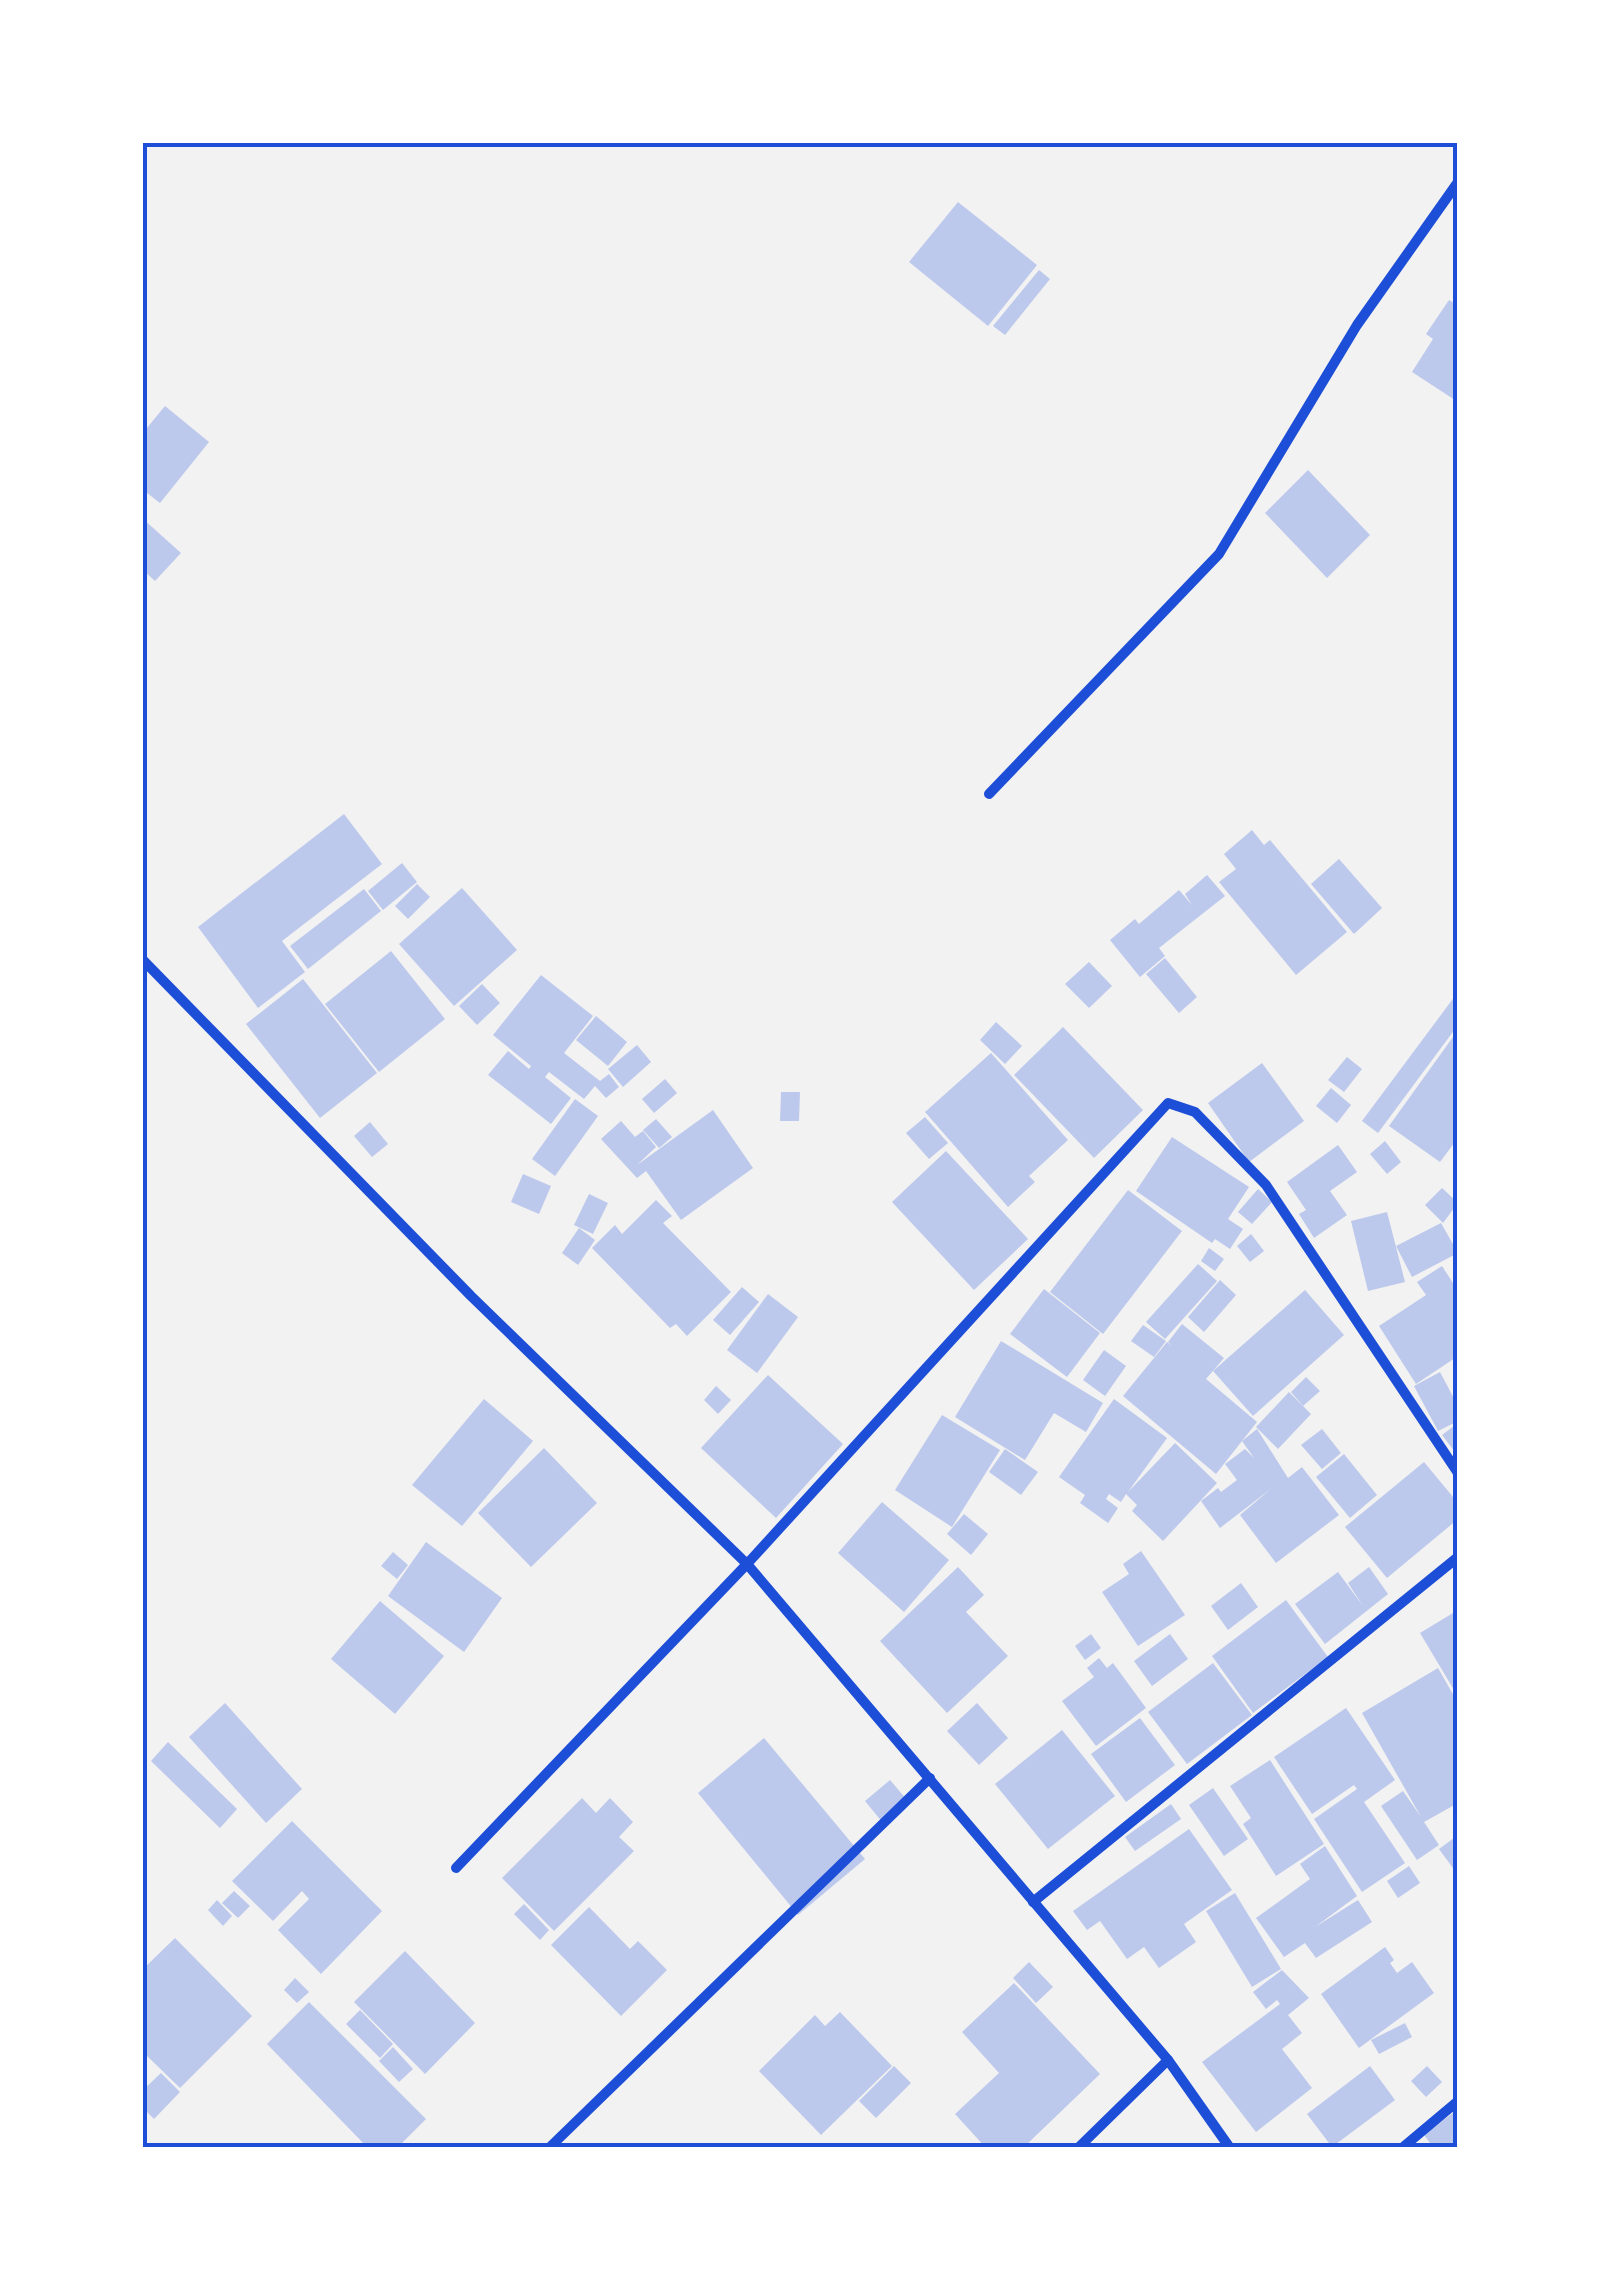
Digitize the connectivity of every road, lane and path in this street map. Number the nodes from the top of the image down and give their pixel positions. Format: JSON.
{"nodes":[{"id":1,"x":1458,"y":182,"type":"edge"},
{"id":2,"x":989,"y":794,"type":"dead end"},
{"id":3,"x":142,"y":960,"type":"edge"},
{"id":4,"x":1458,"y":1474,"type":"edge"},
{"id":5,"x":1458,"y":1556,"type":"edge"},
{"id":6,"x":747,"y":1564,"type":"junction"},
{"id":7,"x":930,"y":1778,"type":"junction"},
{"id":8,"x":456,"y":1868,"type":"dead end"},
{"id":9,"x":1033,"y":1902,"type":"junction"},
{"id":10,"x":1168,"y":2060,"type":"junction"},
{"id":11,"x":1458,"y":2101,"type":"edge"},
{"id":12,"x":549,"y":2148,"type":"edge"},
{"id":13,"x":1078,"y":2148,"type":"edge"},
{"id":14,"x":1230,"y":2148,"type":"edge"},
{"id":15,"x":1402,"y":2148,"type":"edge"}],
"edges":[{"from":1,"to":2,"type":"street"},
{"from":3,"to":6,"type":"street"},
{"from":4,"to":6,"type":"street"},
{"from":5,"to":9,"type":"street"},
{"from":6,"to":7,"type":"street"},
{"from":6,"to":8,"type":"street"},
{"from":7,"to":9,"type":"street"},
{"from":7,"to":12,"type":"street"},
{"from":9,"to":10,"type":"street"},
{"from":10,"to":13,"type":"street"},
{"from":10,"to":14,"type":"street"},
{"from":11,"to":15,"type":"street"}]}
